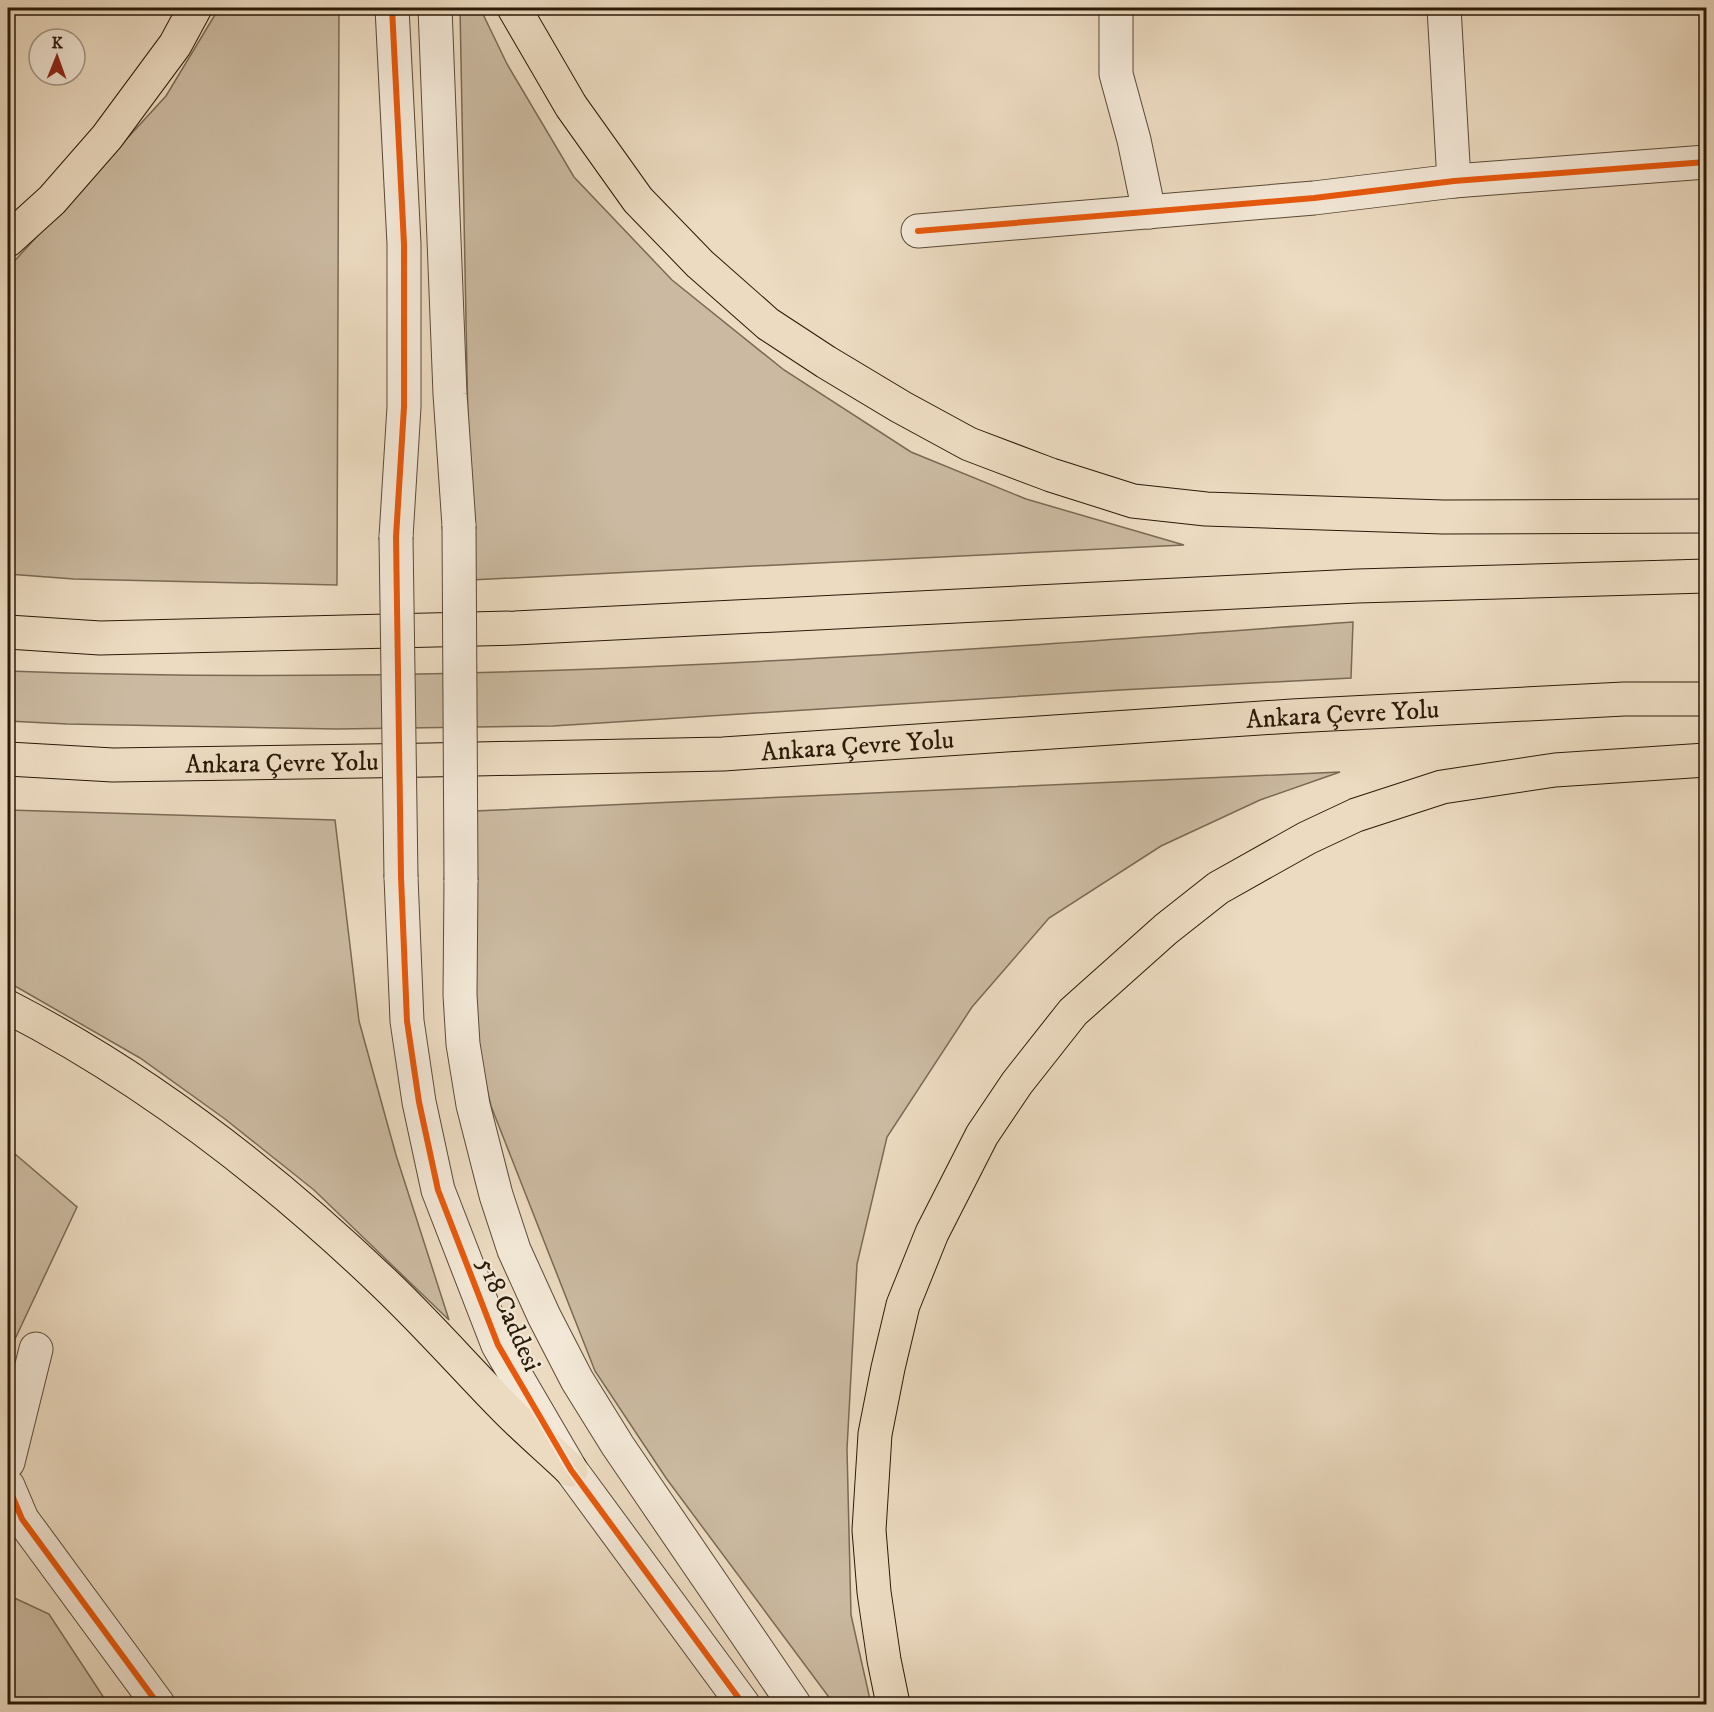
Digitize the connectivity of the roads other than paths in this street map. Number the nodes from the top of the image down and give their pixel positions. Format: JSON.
{"nodes":[{"id":1,"x":195,"y":8,"type":"edge"},
{"id":2,"x":392,"y":8,"type":"edge"},
{"id":3,"x":435,"y":8,"type":"edge"},
{"id":4,"x":514,"y":8,"type":"edge"},
{"id":5,"x":1116,"y":8,"type":"edge"},
{"id":6,"x":1444,"y":8,"type":"edge"},
{"id":7,"x":1707,"y":162,"type":"edge"},
{"id":8,"x":1454,"y":181,"type":"junction"},
{"id":9,"x":1149,"y":212,"type":"junction"},
{"id":10,"x":918,"y":231,"type":"dead end"},
{"id":11,"x":8,"y":240,"type":"edge"},
{"id":12,"x":1707,"y":516,"type":"edge"},
{"id":13,"x":1707,"y":576,"type":"edge"},
{"id":14,"x":8,"y":632,"type":"edge"},
{"id":15,"x":1707,"y":699,"type":"edge"},
{"id":16,"x":8,"y":759,"type":"edge"},
{"id":17,"x":1707,"y":760,"type":"edge"},
{"id":18,"x":8,"y":1007,"type":"edge"},
{"id":19,"x":36,"y":1349,"type":"dead end"},
{"id":20,"x":8,"y":1462,"type":"edge"},
{"id":21,"x":571,"y":1470,"type":"junction"},
{"id":22,"x":8,"y":1486,"type":"edge"},
{"id":23,"x":158,"y":1704,"type":"edge"},
{"id":24,"x":743,"y":1704,"type":"edge"},
{"id":25,"x":794,"y":1704,"type":"edge"},
{"id":26,"x":893,"y":1704,"type":"edge"}],
"edges":[{"from":1,"to":11,"type":"highway"},
{"from":2,"to":21,"type":"street","name":"518 Caddesi","bridge":true},
{"from":3,"to":25,"type":"street","name":"518 Caddesi","bridge":true},
{"from":4,"to":12,"type":"highway"},
{"from":5,"to":9,"type":"street"},
{"from":6,"to":8,"type":"street"},
{"from":7,"to":8,"type":"street"},
{"from":8,"to":9,"type":"street"},
{"from":9,"to":10,"type":"street"},
{"from":13,"to":14,"type":"highway"},
{"from":15,"to":16,"type":"highway","name":"Ankara Çevre Yolu"},
{"from":17,"to":26,"type":"highway"},
{"from":18,"to":21,"type":"highway"},
{"from":19,"to":20,"type":"street"},
{"from":21,"to":24,"type":"street","name":"518 Caddesi"},
{"from":22,"to":23,"type":"street"}]}
